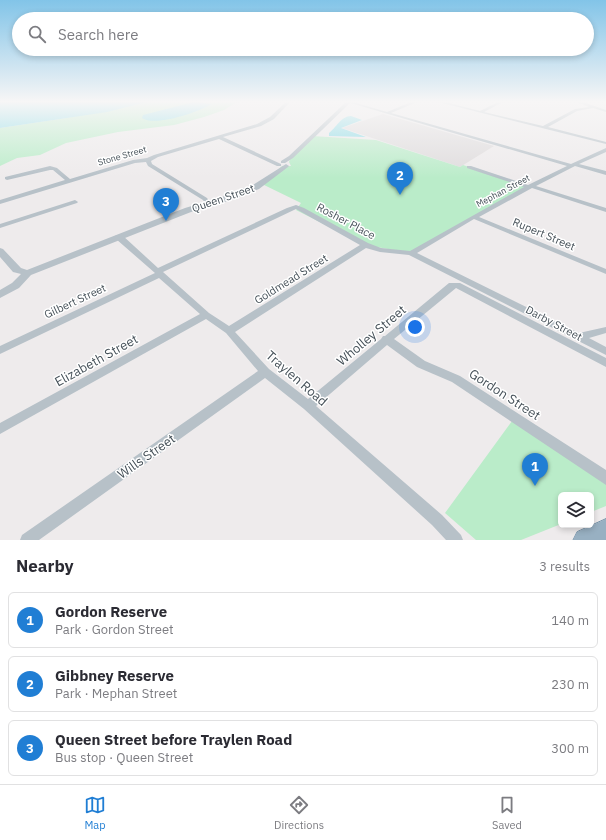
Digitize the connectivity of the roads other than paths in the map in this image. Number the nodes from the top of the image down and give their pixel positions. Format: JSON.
{"nodes":[{"id":1,"x":250,"y":127,"type":"edge"},
{"id":2,"x":323,"y":127,"type":"edge"},
{"id":3,"x":438,"y":127,"type":"edge"},
{"id":4,"x":540,"y":127,"type":"edge"},
{"id":5,"x":543,"y":128,"type":"joint"},
{"id":6,"x":219,"y":137,"type":"junction"},
{"id":7,"x":606,"y":142,"type":"edge"},
{"id":8,"x":606,"y":150,"type":"edge"},
{"id":9,"x":148,"y":160,"type":"junction"},
{"id":10,"x":284,"y":164,"type":"junction"},
{"id":11,"x":572,"y":164,"type":"junction"},
{"id":12,"x":469,"y":167,"type":"dead end"},
{"id":13,"x":606,"y":172,"type":"edge"},
{"id":14,"x":7,"y":178,"type":"dead end"},
{"id":15,"x":69,"y":181,"type":"junction"},
{"id":16,"x":530,"y":186,"type":"junction"},
{"id":17,"x":0,"y":202,"type":"edge"},
{"id":18,"x":75,"y":202,"type":"dead end"},
{"id":19,"x":208,"y":204,"type":"junction"},
{"id":20,"x":296,"y":208,"type":"joint"},
{"id":21,"x":606,"y":210,"type":"edge"},
{"id":22,"x":474,"y":217,"type":"junction"},
{"id":23,"x":0,"y":226,"type":"edge"},
{"id":24,"x":119,"y":237,"type":"junction"},
{"id":25,"x":365,"y":245,"type":"junction"},
{"id":26,"x":0,"y":250,"type":"edge"},
{"id":27,"x":411,"y":253,"type":"junction"},
{"id":28,"x":159,"y":272,"type":"junction"},
{"id":29,"x":606,"y":272,"type":"edge"},
{"id":30,"x":25,"y":273,"type":"junction"},
{"id":31,"x":452,"y":285,"type":"joint"},
{"id":32,"x":3,"y":292,"type":"edge"},
{"id":33,"x":495,"y":300,"type":"junction"},
{"id":34,"x":206,"y":315,"type":"junction"},
{"id":35,"x":606,"y":330,"type":"edge"},
{"id":36,"x":228,"y":331,"type":"junction"},
{"id":37,"x":579,"y":337,"type":"junction"},
{"id":38,"x":386,"y":339,"type":"junction"},
{"id":39,"x":0,"y":350,"type":"edge"},
{"id":40,"x":606,"y":351,"type":"edge"},
{"id":41,"x":606,"y":363,"type":"edge"},
{"id":42,"x":265,"y":372,"type":"junction"},
{"id":43,"x":308,"y":406,"type":"junction"},
{"id":44,"x":0,"y":429,"type":"edge"},
{"id":45,"x":606,"y":478,"type":"edge"},
{"id":46,"x":606,"y":531,"type":"edge"},
{"id":47,"x":27,"y":540,"type":"edge"},
{"id":48,"x":456,"y":540,"type":"edge"},
{"id":49,"x":585,"y":540,"type":"edge"}],
"edges":[{"from":1,"to":6,"type":"street","name":"Stone Street"},
{"from":2,"to":10,"type":"street","name":"Queen Street"},
{"from":3,"to":11,"type":"street"},
{"from":4,"to":5,"type":"street"},
{"from":5,"to":7,"type":"street"},
{"from":6,"to":9,"type":"street","name":"Stone Street"},
{"from":6,"to":10,"type":"street"},
{"from":8,"to":11,"type":"street","name":"Mephan Street"},
{"from":9,"to":15,"type":"street","name":"Stone Street"},
{"from":9,"to":19,"type":"street"},
{"from":10,"to":19,"type":"street","name":"Queen Street"},
{"from":11,"to":13,"type":"street"},
{"from":11,"to":16,"type":"street","name":"Mephan Street"},
{"from":12,"to":16,"type":"street"},
{"from":14,"to":15,"type":"street"},
{"from":15,"to":17,"type":"street","name":"Stone Street"},
{"from":16,"to":21,"type":"street"},
{"from":16,"to":22,"type":"street","name":"Mephan Street"},
{"from":18,"to":23,"type":"street"},
{"from":19,"to":24,"type":"street","name":"Queen Street"},
{"from":20,"to":25,"type":"street","name":"Rosher Place"},
{"from":20,"to":28,"type":"street","name":"Gilbert Street"},
{"from":22,"to":27,"type":"street","name":"Mephan Street"},
{"from":22,"to":29,"type":"street","name":"Rupert Street"},
{"from":24,"to":28,"type":"street","name":"Traylen Road"},
{"from":24,"to":30,"type":"street","name":"Queen Street"},
{"from":25,"to":27,"type":"street","name":"Rosher Place"},
{"from":25,"to":36,"type":"street","name":"Goldmead Street"},
{"from":26,"to":30,"type":"street"},
{"from":27,"to":33,"type":"street","name":"Darby Street"},
{"from":28,"to":34,"type":"street","name":"Traylen Road"},
{"from":28,"to":39,"type":"street","name":"Gilbert Street"},
{"from":30,"to":32,"type":"street","name":"Queen Street"},
{"from":31,"to":33,"type":"street","name":"Darby Street"},
{"from":31,"to":38,"type":"street","name":"Wholley Street"},
{"from":33,"to":37,"type":"street","name":"Darby Street"},
{"from":33,"to":41,"type":"street","name":"Darby Street"},
{"from":34,"to":36,"type":"street","name":"Traylen Road"},
{"from":34,"to":44,"type":"street","name":"Elizabeth Street"},
{"from":35,"to":37,"type":"street"},
{"from":36,"to":42,"type":"street","name":"Traylen Road"},
{"from":37,"to":40,"type":"street","name":"Darby Street"},
{"from":38,"to":43,"type":"street","name":"Wholley Street"},
{"from":38,"to":45,"type":"street","name":"Gordon Street"},
{"from":42,"to":43,"type":"street","name":"Traylen Road"},
{"from":42,"to":47,"type":"street","name":"Wills Street"},
{"from":43,"to":48,"type":"street","name":"Traylen Road"},
{"from":46,"to":49,"type":"highway"}]}
